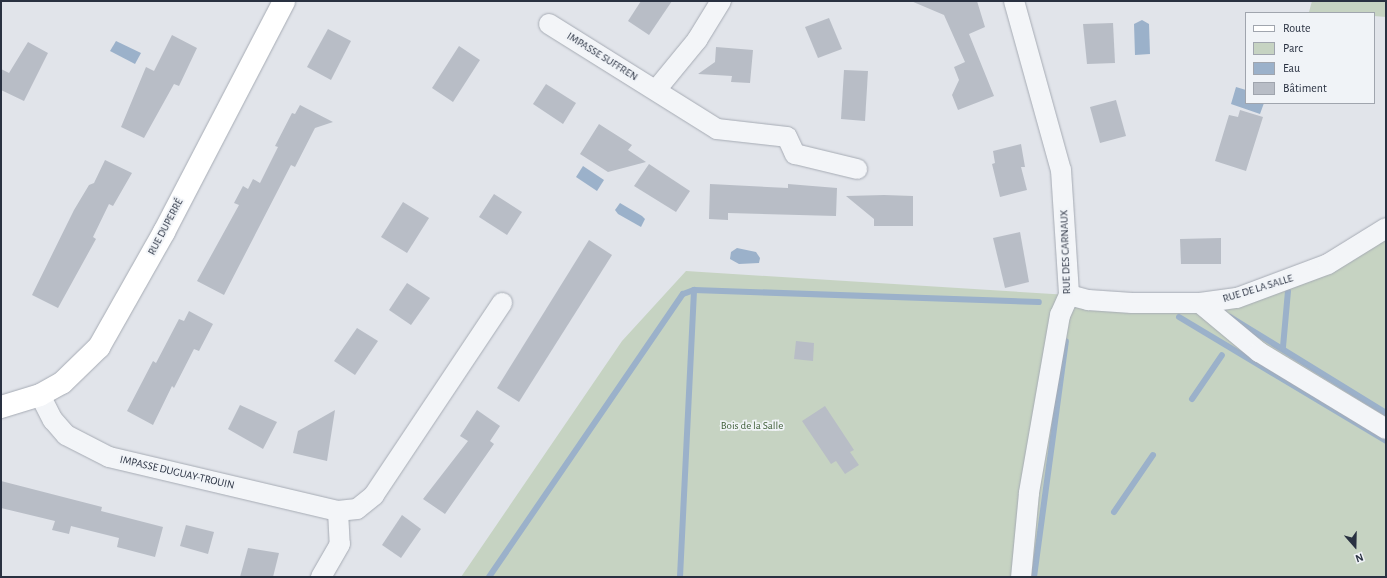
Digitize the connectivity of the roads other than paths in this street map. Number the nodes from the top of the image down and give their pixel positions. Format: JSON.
{"nodes":[{"id":1,"x":284,"y":1,"type":"edge"},
{"id":2,"x":721,"y":1,"type":"edge"},
{"id":3,"x":1014,"y":1,"type":"edge"},
{"id":4,"x":549,"y":24,"type":"dead end"},
{"id":5,"x":656,"y":90,"type":"junction"},
{"id":6,"x":857,"y":169,"type":"dead end"},
{"id":7,"x":1386,"y":228,"type":"edge"},
{"id":8,"x":1069,"y":296,"type":"junction"},
{"id":9,"x":502,"y":303,"type":"dead end"},
{"id":10,"x":1200,"y":303,"type":"junction"},
{"id":11,"x":40,"y":395,"type":"junction"},
{"id":12,"x":1,"y":407,"type":"edge"},
{"id":13,"x":1386,"y":428,"type":"edge"},
{"id":14,"x":338,"y":511,"type":"junction"},
{"id":15,"x":321,"y":577,"type":"edge"},
{"id":16,"x":1021,"y":577,"type":"edge"}],
"edges":[{"from":1,"to":11,"type":"street","name":"RUE DUPERRÉ"},
{"from":2,"to":5,"type":"street"},
{"from":3,"to":8,"type":"street","name":"RUE DES CARNAUX"},
{"from":4,"to":5,"type":"street","name":"IMPASSE SUFFREN"},
{"from":5,"to":6,"type":"street","name":"IMPASSE SUFFREN"},
{"from":7,"to":10,"type":"street","name":"RUE DE LA SALLE"},
{"from":8,"to":10,"type":"street","name":"RUE DE LA SALLE"},
{"from":8,"to":16,"type":"street","name":"RUE DES CARNAUX"},
{"from":9,"to":14,"type":"street","name":"IMPASSE DUGUAY-TROUIN"},
{"from":10,"to":13,"type":"street"},
{"from":11,"to":12,"type":"street","name":"RUE DUPERRÉ"},
{"from":11,"to":14,"type":"street","name":"IMPASSE DUGUAY-TROUIN"},
{"from":14,"to":15,"type":"street"}]}
